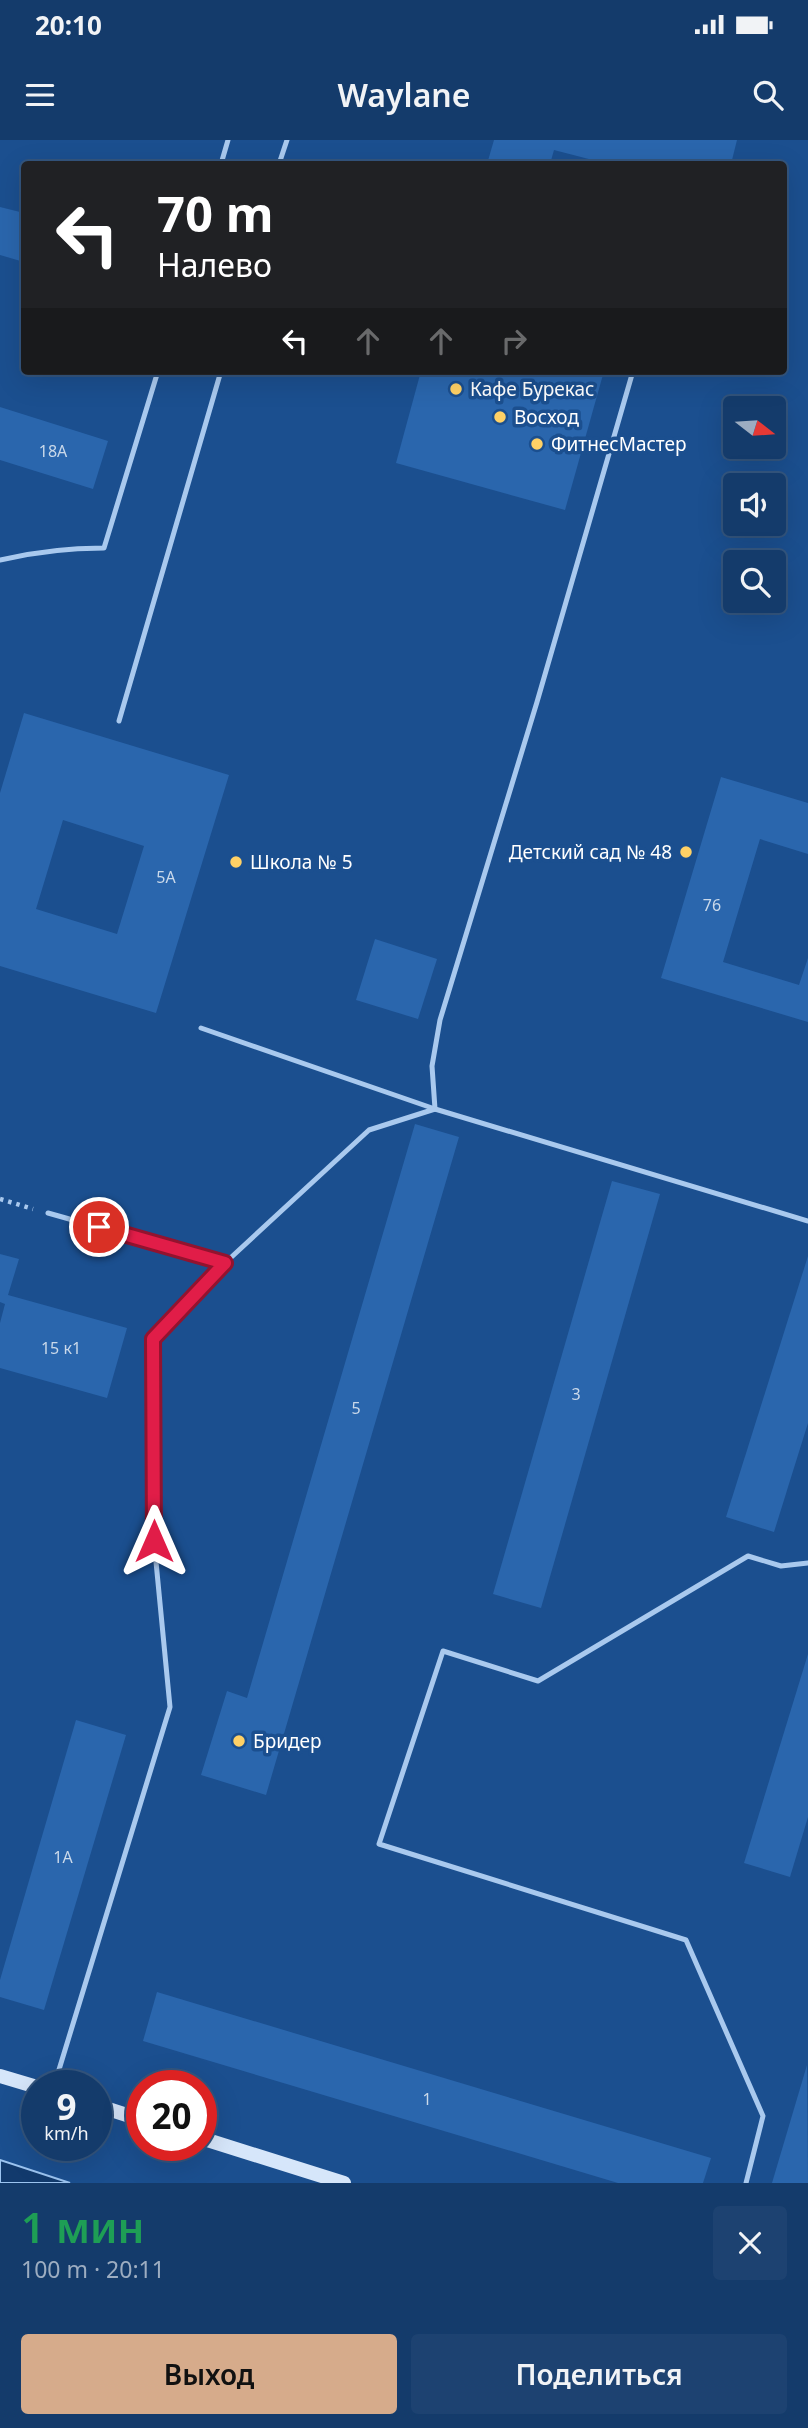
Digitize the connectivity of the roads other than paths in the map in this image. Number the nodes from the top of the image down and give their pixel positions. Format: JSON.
{"nodes":[{"id":1,"x":228,"y":140,"type":"edge"},
{"id":2,"x":286,"y":140,"type":"edge"},
{"id":3,"x":222,"y":161,"type":"edge"},
{"id":4,"x":280,"y":161,"type":"edge"},
{"id":5,"x":157,"y":375,"type":"edge"},
{"id":6,"x":220,"y":375,"type":"edge"},
{"id":7,"x":632,"y":375,"type":"edge"},
{"id":8,"x":0,"y":560,"type":"edge"},
{"id":9,"x":119,"y":720,"type":"dead end"},
{"id":10,"x":201,"y":1028,"type":"dead end"},
{"id":11,"x":435,"y":1109,"type":"junction"},
{"id":12,"x":48,"y":1213,"type":"road end"},
{"id":13,"x":808,"y":1222,"type":"edge"},
{"id":14,"x":225,"y":1263,"type":"junction"},
{"id":15,"x":808,"y":1563,"type":"edge"},
{"id":16,"x":59,"y":2070,"type":"edge"},
{"id":17,"x":0,"y":2076,"type":"edge"},
{"id":18,"x":21,"y":2082,"type":"edge"},
{"id":19,"x":217,"y":2143,"type":"edge"},
{"id":20,"x":344,"y":2183,"type":"edge"},
{"id":21,"x":746,"y":2183,"type":"edge"}],
"edges":[{"from":1,"to":3,"type":"lane"},
{"from":2,"to":4,"type":"lane"},
{"from":5,"to":8,"type":"lane"},
{"from":6,"to":9,"type":"lane"},
{"from":7,"to":11,"type":"lane"},
{"from":10,"to":11,"type":"lane"},
{"from":11,"to":13,"type":"lane"},
{"from":11,"to":14,"type":"lane"},
{"from":12,"to":14,"type":"lane"},
{"from":14,"to":16,"type":"lane"},
{"from":15,"to":21,"type":"lane"},
{"from":17,"to":18,"type":"main road"},
{"from":19,"to":20,"type":"main road"}]}
